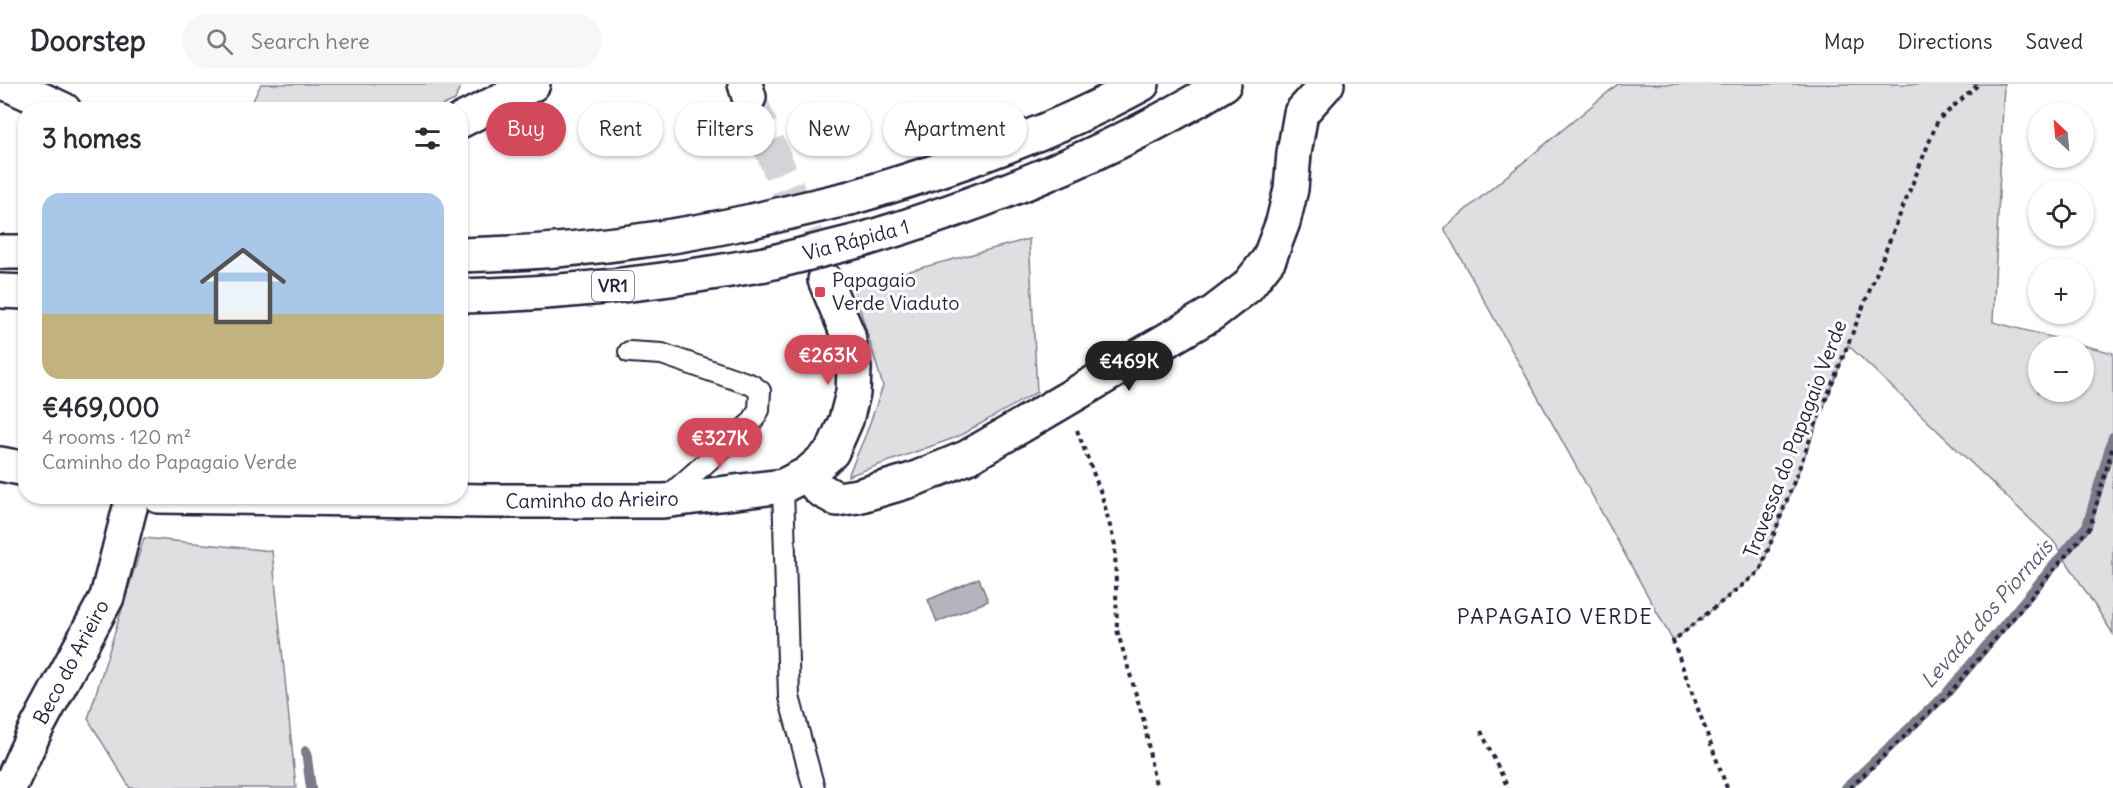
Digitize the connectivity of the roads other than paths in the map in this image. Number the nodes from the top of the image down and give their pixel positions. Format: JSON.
{"nodes":[{"id":1,"x":8,"y":84,"type":"edge"},
{"id":2,"x":533,"y":84,"type":"edge"},
{"id":3,"x":1142,"y":84,"type":"edge"},
{"id":4,"x":1224,"y":84,"type":"edge"},
{"id":5,"x":1327,"y":84,"type":"edge"},
{"id":6,"x":47,"y":102,"type":"edge"},
{"id":7,"x":468,"y":117,"type":"edge"},
{"id":8,"x":0,"y":252,"type":"edge"},
{"id":9,"x":18,"y":252,"type":"edge"},
{"id":10,"x":468,"y":255,"type":"edge"},
{"id":11,"x":825,"y":280,"type":"tunnel mouth"},
{"id":12,"x":0,"y":291,"type":"edge"},
{"id":13,"x":18,"y":291,"type":"edge"},
{"id":14,"x":468,"y":296,"type":"edge"},
{"id":15,"x":629,"y":352,"type":"dead end"},
{"id":16,"x":0,"y":464,"type":"edge"},
{"id":17,"x":18,"y":467,"type":"edge"},
{"id":18,"x":795,"y":480,"type":"junction"},
{"id":19,"x":468,"y":501,"type":"edge"},
{"id":20,"x":663,"y":501,"type":"junction"},
{"id":21,"x":131,"y":504,"type":"edge"},
{"id":22,"x":9,"y":788,"type":"edge"},
{"id":23,"x":814,"y":788,"type":"edge"}],
"edges":[{"from":1,"to":6,"type":"main road"},
{"from":2,"to":7,"type":"main road"},
{"from":3,"to":10,"type":"main road","number":"VR1","bridge":true},
{"from":4,"to":14,"type":"main road","name":"Via Rápida 1","number":"VR1","bridge":true},
{"from":5,"to":18,"type":"main road"},
{"from":8,"to":9,"type":"main road"},
{"from":11,"to":18,"type":"main road"},
{"from":12,"to":13,"type":"main road"},
{"from":15,"to":20,"type":"lane"},
{"from":16,"to":17,"type":"main road"},
{"from":18,"to":20,"type":"main road","name":"Caminho do Arieiro"},
{"from":18,"to":23,"type":"lane"},
{"from":19,"to":20,"type":"main road","name":"Caminho do Arieiro"},
{"from":21,"to":22,"type":"main road","name":"Beco do Arieiro"}]}
